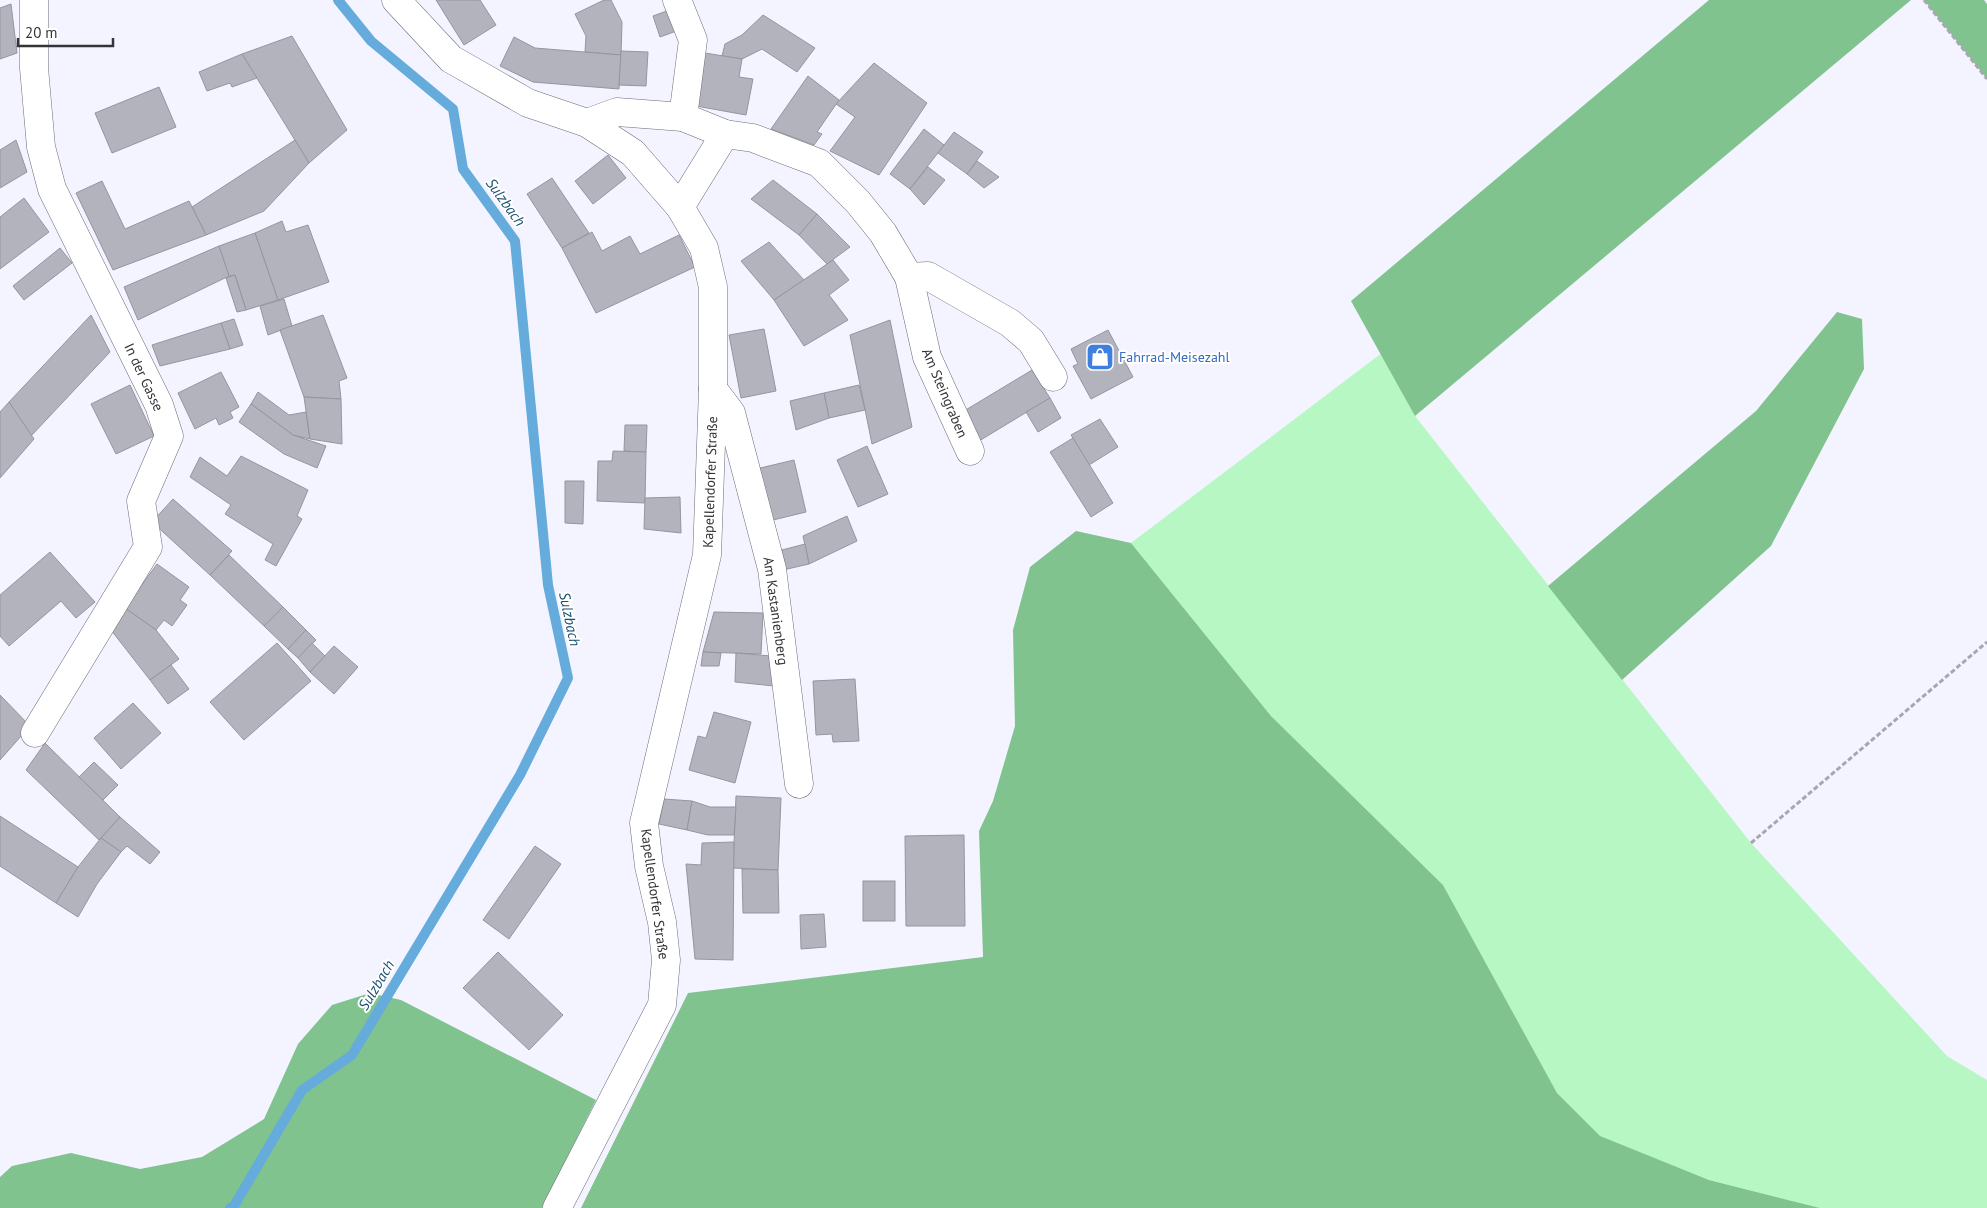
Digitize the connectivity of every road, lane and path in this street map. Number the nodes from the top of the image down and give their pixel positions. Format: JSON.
{"nodes":[{"id":1,"x":34,"y":0,"type":"edge"},
{"id":2,"x":396,"y":0,"type":"edge"},
{"id":3,"x":677,"y":0,"type":"edge"},
{"id":4,"x":1924,"y":0,"type":"edge"},
{"id":5,"x":1987,"y":79,"type":"edge"},
{"id":6,"x":683,"y":117,"type":"junction"},
{"id":7,"x":587,"y":123,"type":"junction"},
{"id":8,"x":725,"y":134,"type":"junction"},
{"id":9,"x":680,"y":207,"type":"junction"},
{"id":10,"x":909,"y":277,"type":"junction"},
{"id":11,"x":1052,"y":377,"type":"dead end"},
{"id":12,"x":713,"y":389,"type":"junction"},
{"id":13,"x":970,"y":451,"type":"dead end"},
{"id":14,"x":1987,"y":642,"type":"edge"},
{"id":15,"x":35,"y":733,"type":"dead end"},
{"id":16,"x":799,"y":784,"type":"dead end"},
{"id":17,"x":1751,"y":844,"type":"dead end"},
{"id":18,"x":557,"y":1208,"type":"edge"}],
"edges":[{"from":1,"to":15,"type":"street","name":"In der Gasse"},
{"from":2,"to":7,"type":"street","name":"Kapellendorfer Straße"},
{"from":3,"to":6,"type":"street"},
{"from":4,"to":5,"type":"path"},
{"from":6,"to":7,"type":"street","name":"Am Steingraben"},
{"from":6,"to":8,"type":"street","name":"Am Steingraben"},
{"from":7,"to":9,"type":"street","name":"Kapellendorfer Straße"},
{"from":8,"to":9,"type":"street"},
{"from":8,"to":10,"type":"street","name":"Am Steingraben"},
{"from":9,"to":12,"type":"street","name":"Kapellendorfer Straße"},
{"from":10,"to":11,"type":"street"},
{"from":10,"to":13,"type":"street","name":"Am Steingraben"},
{"from":12,"to":16,"type":"street","name":"Am Kastanienberg"},
{"from":12,"to":18,"type":"street","name":"Kapellendorfer Straße"},
{"from":14,"to":17,"type":"path"}]}
